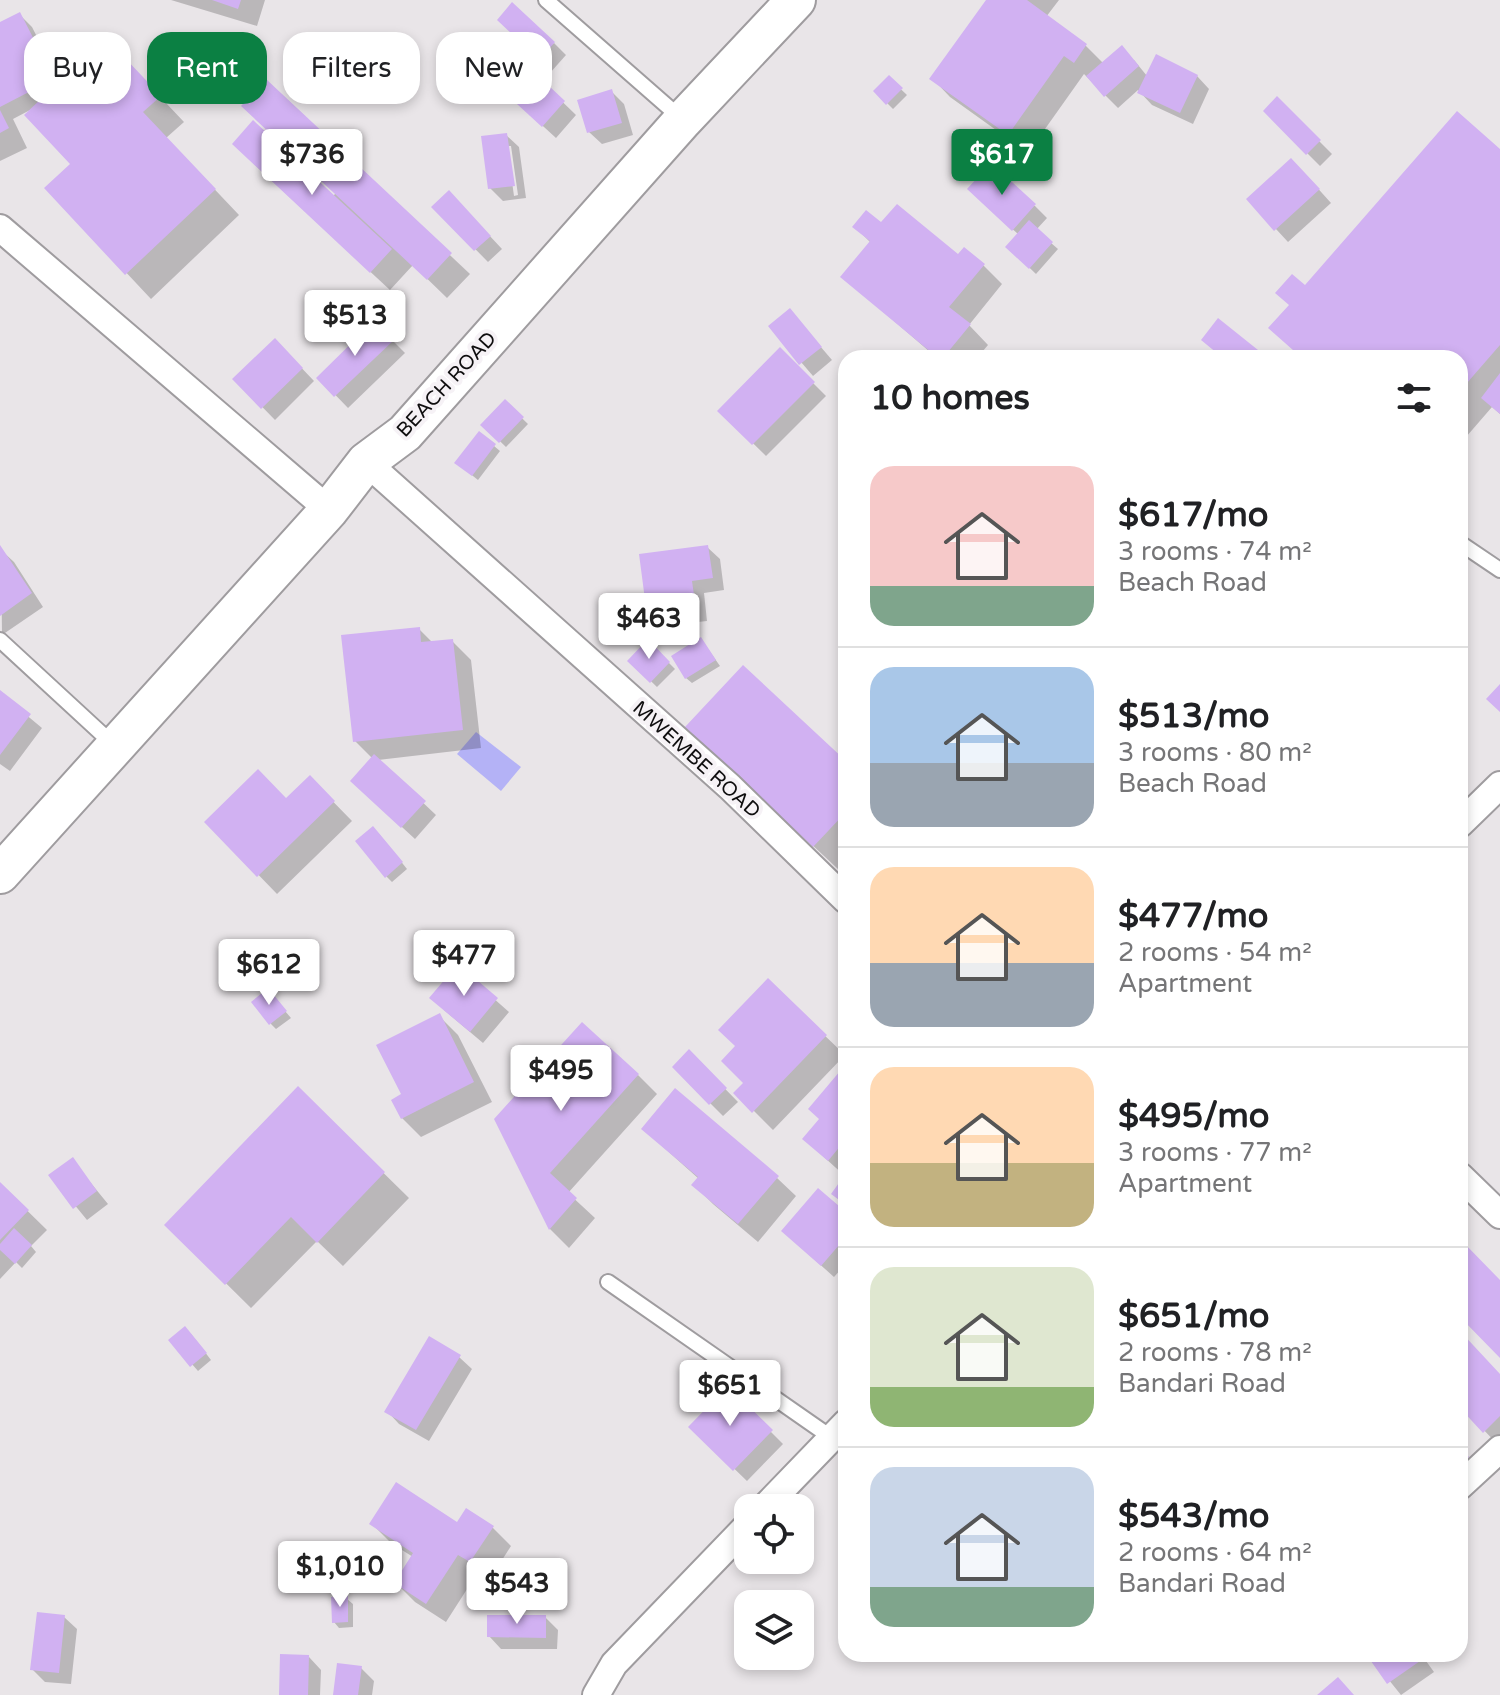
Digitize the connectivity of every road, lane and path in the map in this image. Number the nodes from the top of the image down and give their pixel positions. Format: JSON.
{"nodes":[{"id":1,"x":546,"y":0,"type":"edge"},
{"id":2,"x":796,"y":0,"type":"edge"},
{"id":3,"x":683,"y":120,"type":"junction"},
{"id":4,"x":0,"y":228,"type":"edge"},
{"id":5,"x":366,"y":462,"type":"junction"},
{"id":6,"x":329,"y":510,"type":"junction"},
{"id":7,"x":1468,"y":548,"type":"edge"},
{"id":8,"x":1500,"y":570,"type":"edge"},
{"id":9,"x":0,"y":640,"type":"edge"},
{"id":10,"x":116,"y":746,"type":"junction"},
{"id":11,"x":1500,"y":785,"type":"edge"},
{"id":12,"x":1468,"y":816,"type":"edge"},
{"id":13,"x":0,"y":874,"type":"edge"},
{"id":14,"x":838,"y":892,"type":"edge"},
{"id":15,"x":1468,"y":1184,"type":"edge"},
{"id":16,"x":1500,"y":1215,"type":"edge"},
{"id":17,"x":608,"y":1282,"type":"dead end"},
{"id":18,"x":838,"y":1429,"type":"edge"},
{"id":19,"x":838,"y":1431,"type":"edge"},
{"id":20,"x":1500,"y":1449,"type":"edge"},
{"id":21,"x":1468,"y":1479,"type":"edge"},
{"id":22,"x":777,"y":1494,"type":"edge"},
{"id":23,"x":734,"y":1540,"type":"edge"},
{"id":24,"x":596,"y":1695,"type":"edge"}],
"edges":[{"from":1,"to":3,"type":"lane"},
{"from":2,"to":3,"type":"main road","name":"BEACH ROAD"},
{"from":3,"to":5,"type":"main road","name":"BEACH ROAD"},
{"from":4,"to":6,"type":"street"},
{"from":5,"to":6,"type":"main road","name":"BEACH ROAD"},
{"from":5,"to":14,"type":"street","name":"MWEMBE ROAD"},
{"from":6,"to":10,"type":"main road","name":"BEACH ROAD"},
{"from":7,"to":8,"type":"lane"},
{"from":9,"to":10,"type":"lane"},
{"from":10,"to":13,"type":"main road","name":"BEACH ROAD"},
{"from":11,"to":12,"type":"street"},
{"from":15,"to":16,"type":"street"},
{"from":17,"to":18,"type":"lane"},
{"from":19,"to":22,"type":"street"},
{"from":20,"to":21,"type":"street"},
{"from":23,"to":24,"type":"street"}]}
